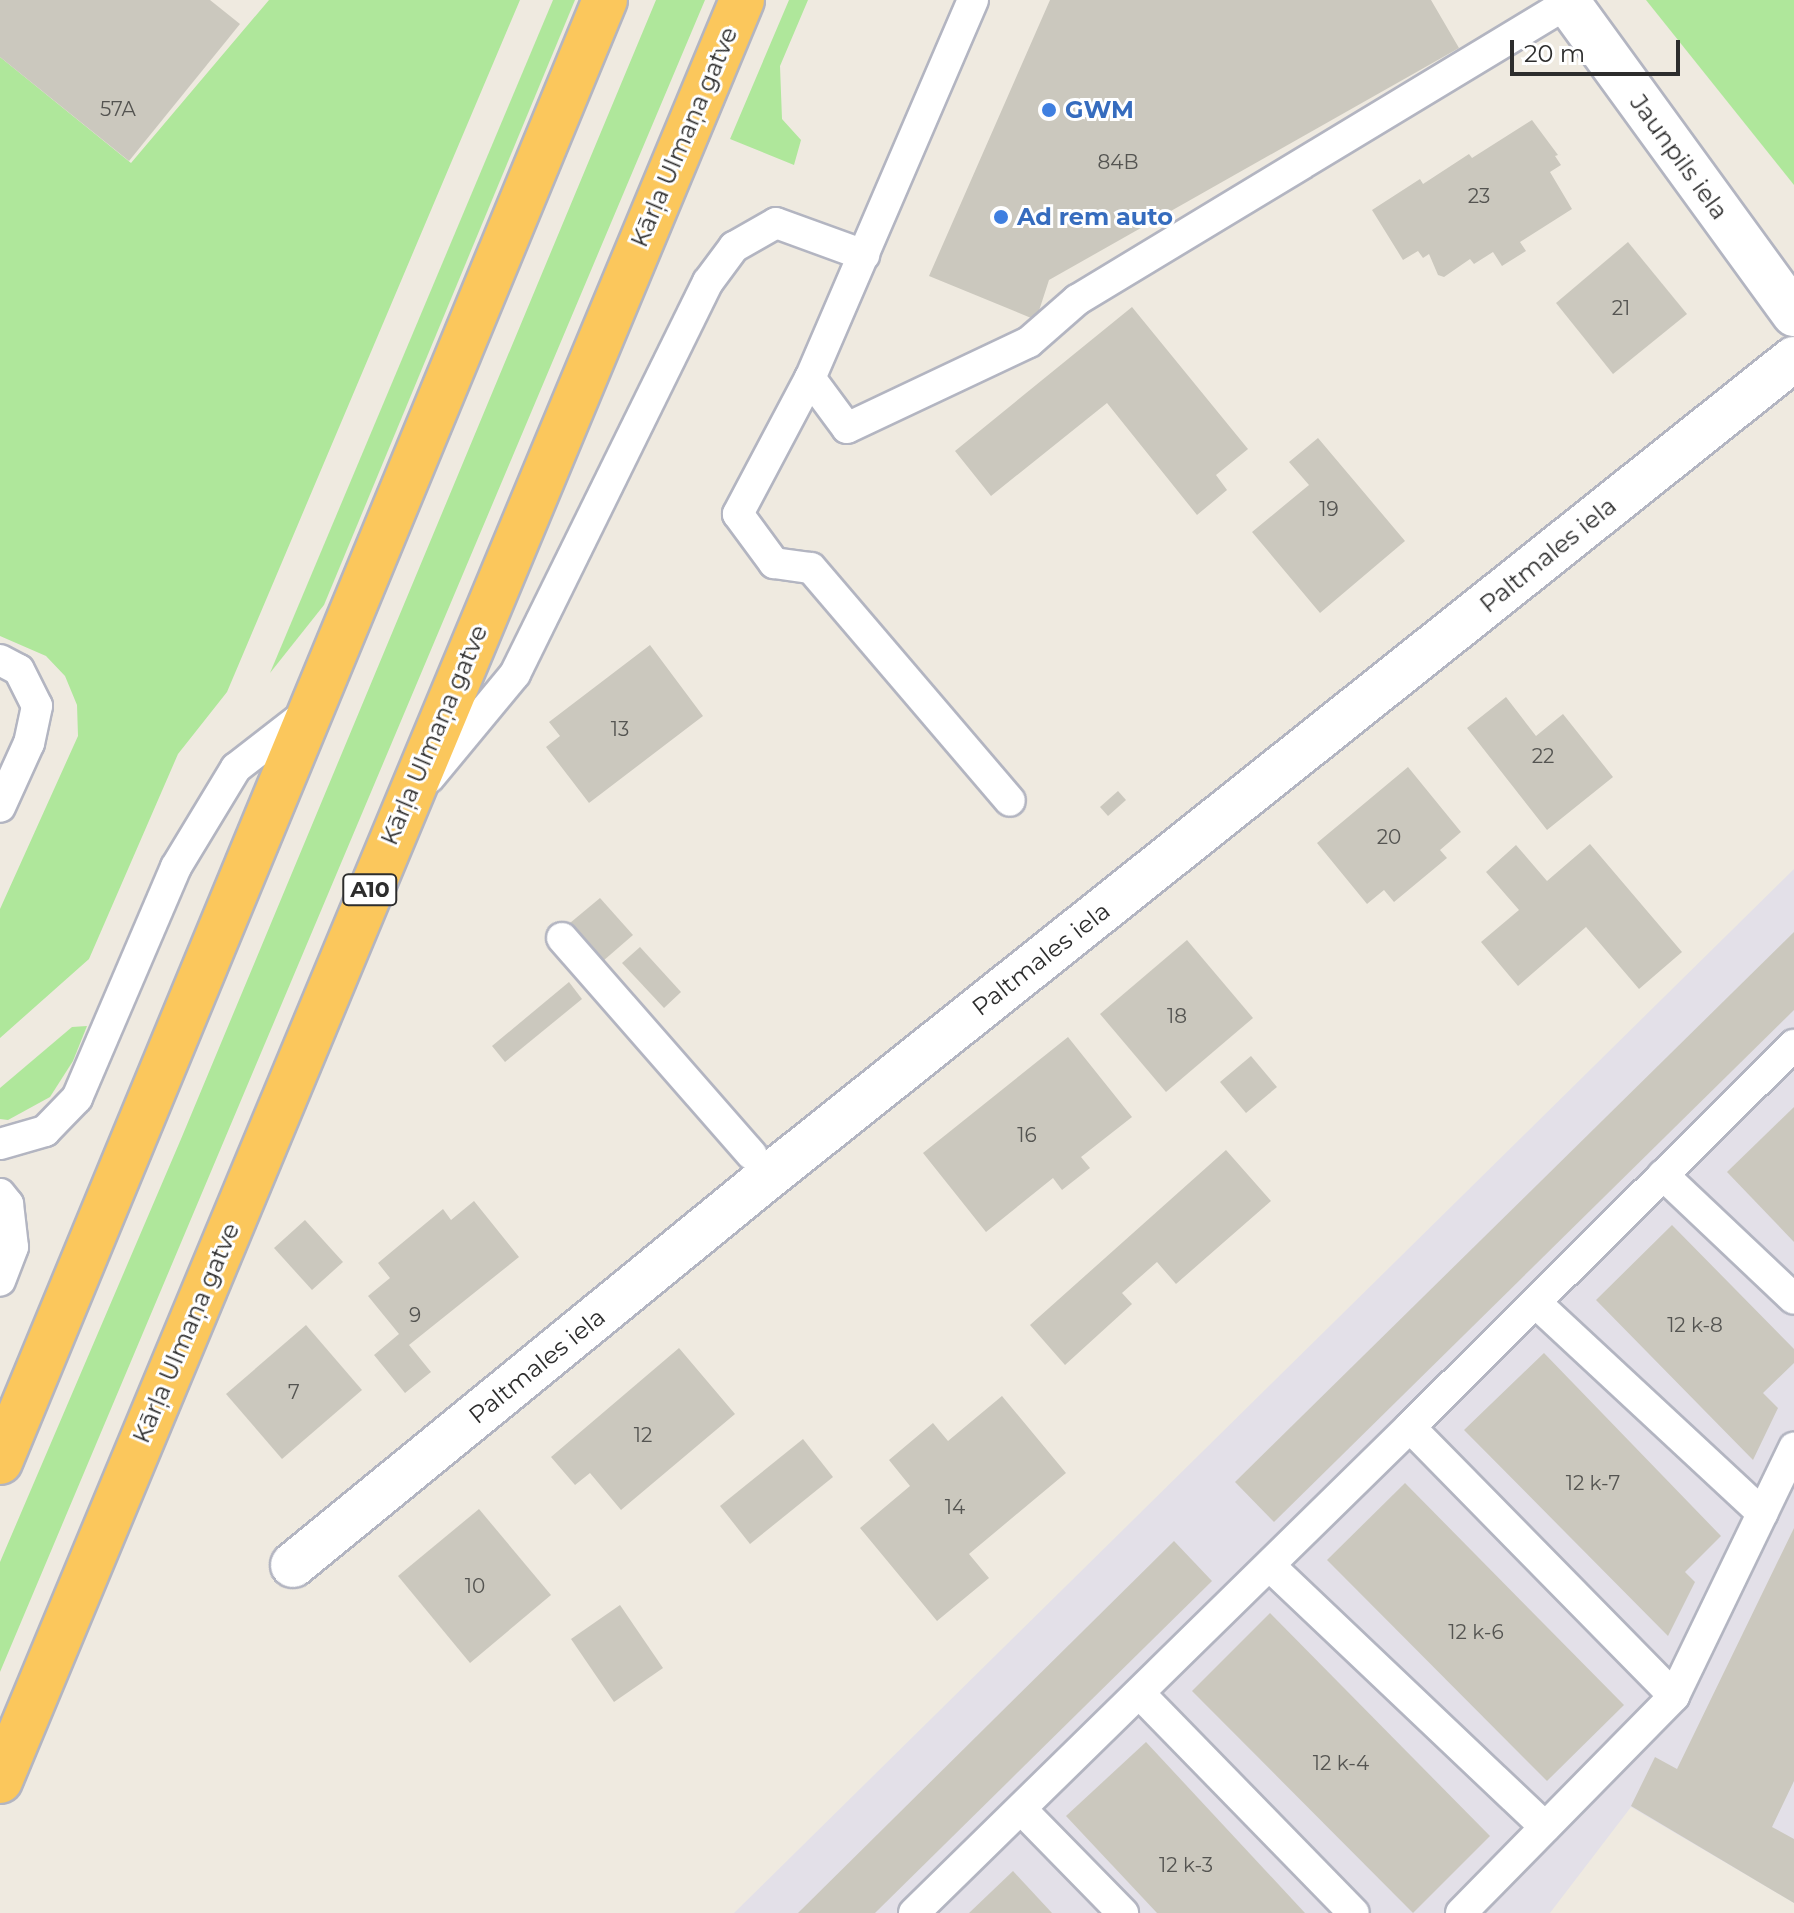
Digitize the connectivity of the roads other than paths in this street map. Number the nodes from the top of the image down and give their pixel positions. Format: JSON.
{"nodes":[{"id":1,"x":605,"y":0,"type":"edge"},
{"id":2,"x":742,"y":0,"type":"edge"},
{"id":3,"x":973,"y":0,"type":"edge"},
{"id":4,"x":1567,"y":2,"type":"edge"},
{"id":5,"x":864,"y":255,"type":"junction"},
{"id":6,"x":1794,"y":314,"type":"edge"},
{"id":7,"x":1794,"y":359,"type":"edge"},
{"id":8,"x":810,"y":378,"type":"junction"},
{"id":9,"x":0,"y":660,"type":"edge"},
{"id":10,"x":312,"y":710,"type":"junction"},
{"id":11,"x":1010,"y":801,"type":"dead end"},
{"id":12,"x":0,"y":807,"type":"edge"},
{"id":13,"x":402,"y":811,"type":"junction"},
{"id":14,"x":562,"y":938,"type":"dead end"},
{"id":15,"x":1794,"y":1045,"type":"edge"},
{"id":16,"x":0,"y":1144,"type":"edge"},
{"id":17,"x":752,"y":1155,"type":"dead end"},
{"id":18,"x":1663,"y":1175,"type":"junction"},
{"id":19,"x":0,"y":1194,"type":"edge"},
{"id":20,"x":0,"y":1281,"type":"edge"},
{"id":21,"x":1794,"y":1299,"type":"edge"},
{"id":22,"x":1536,"y":1303,"type":"junction"},
{"id":23,"x":1410,"y":1427,"type":"junction"},
{"id":24,"x":1794,"y":1448,"type":"edge"},
{"id":25,"x":0,"y":1462,"type":"edge"},
{"id":26,"x":1762,"y":1513,"type":"junction"},
{"id":27,"x":293,"y":1565,"type":"dead end"},
{"id":28,"x":1271,"y":1567,"type":"junction"},
{"id":29,"x":1140,"y":1694,"type":"junction"},
{"id":30,"x":1674,"y":1696,"type":"junction"},
{"id":31,"x":0,"y":1781,"type":"edge"},
{"id":32,"x":1021,"y":1809,"type":"junction"},
{"id":33,"x":1545,"y":1827,"type":"junction"},
{"id":34,"x":914,"y":1913,"type":"edge"},
{"id":35,"x":1123,"y":1913,"type":"edge"},
{"id":36,"x":1354,"y":1913,"type":"edge"},
{"id":37,"x":1461,"y":1913,"type":"edge"}],
"edges":[{"from":1,"to":10,"type":"highway"},
{"from":2,"to":13,"type":"highway","name":"Kārļa Ulmaņa gatve","number":"A10"},
{"from":3,"to":5,"type":"lane"},
{"from":4,"to":6,"type":"street","name":"Jaunpils iela"},
{"from":4,"to":8,"type":"lane"},
{"from":5,"to":8,"type":"lane"},
{"from":5,"to":13,"type":"lane"},
{"from":7,"to":27,"type":"street","name":"Paltmales iela"},
{"from":8,"to":11,"type":"lane"},
{"from":9,"to":12,"type":"lane"},
{"from":10,"to":16,"type":"lane"},
{"from":10,"to":25,"type":"highway"},
{"from":13,"to":31,"type":"highway","name":"Kārļa Ulmaņa gatve","number":"A10"},
{"from":14,"to":17,"type":"lane"},
{"from":15,"to":18,"type":"lane"},
{"from":18,"to":21,"type":"lane"},
{"from":18,"to":22,"type":"lane"},
{"from":19,"to":20,"type":"lane"},
{"from":22,"to":23,"type":"lane"},
{"from":22,"to":26,"type":"lane"},
{"from":23,"to":28,"type":"lane"},
{"from":23,"to":30,"type":"lane"},
{"from":24,"to":26,"type":"lane"},
{"from":26,"to":30,"type":"lane"},
{"from":28,"to":29,"type":"lane"},
{"from":28,"to":33,"type":"lane"},
{"from":29,"to":32,"type":"lane"},
{"from":29,"to":36,"type":"lane"},
{"from":30,"to":33,"type":"lane"},
{"from":32,"to":34,"type":"lane"},
{"from":32,"to":35,"type":"lane"},
{"from":33,"to":37,"type":"lane"}]}
